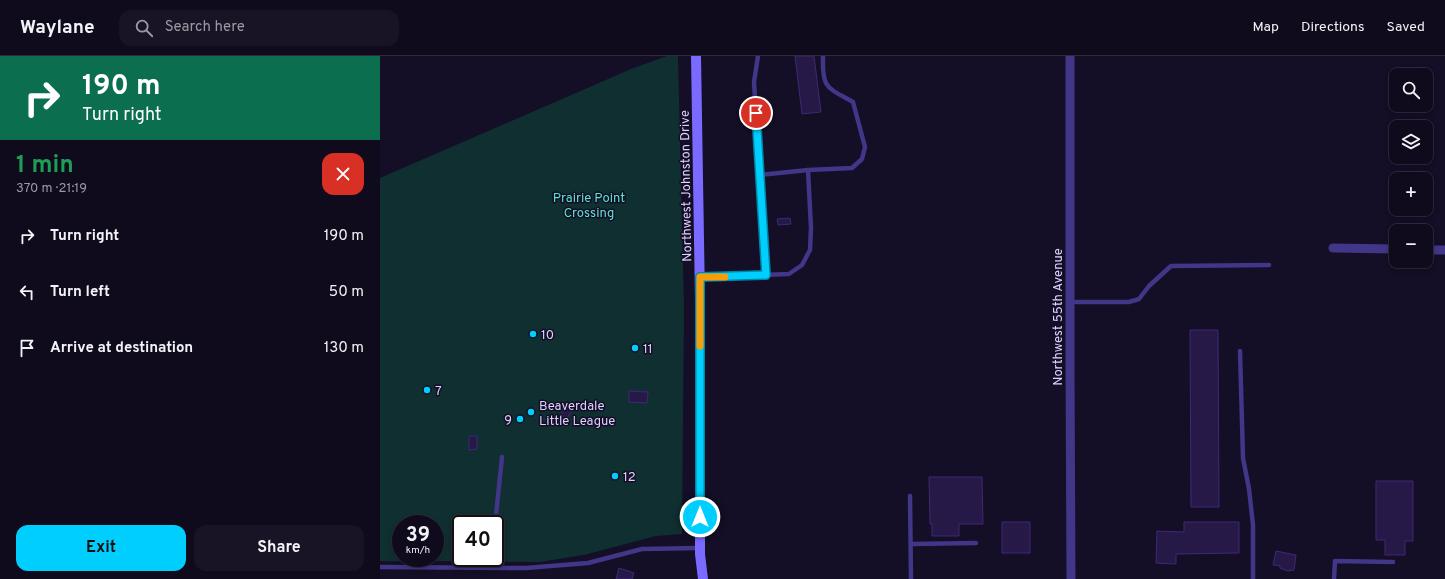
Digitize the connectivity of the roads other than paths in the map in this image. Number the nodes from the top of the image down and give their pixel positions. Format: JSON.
{"nodes":[{"id":1,"x":696,"y":56,"type":"edge"},
{"id":2,"x":758,"y":56,"type":"edge"},
{"id":3,"x":823,"y":56,"type":"edge"},
{"id":4,"x":1070,"y":56,"type":"edge"},
{"id":5,"x":808,"y":170,"type":"junction"},
{"id":6,"x":759,"y":175,"type":"junction"},
{"id":7,"x":1333,"y":248,"type":"dead end"},
{"id":8,"x":1389,"y":249,"type":"edge"},
{"id":9,"x":1433,"y":250,"type":"edge"},
{"id":10,"x":1445,"y":250,"type":"edge"},
{"id":11,"x":1269,"y":265,"type":"dead end"},
{"id":12,"x":766,"y":275,"type":"junction"},
{"id":13,"x":700,"y":277,"type":"junction"},
{"id":14,"x":1070,"y":302,"type":"junction"},
{"id":15,"x":1240,"y":351,"type":"dead end"},
{"id":16,"x":502,"y":457,"type":"dead end"},
{"id":17,"x":910,"y":496,"type":"dead end"},
{"id":18,"x":496,"y":515,"type":"edge"},
{"id":19,"x":976,"y":543,"type":"dead end"},
{"id":20,"x":910,"y":544,"type":"junction"},
{"id":21,"x":700,"y":548,"type":"junction"},
{"id":22,"x":1392,"y":562,"type":"dead end"},
{"id":23,"x":380,"y":567,"type":"edge"},
{"id":24,"x":490,"y":568,"type":"joint"},
{"id":25,"x":702,"y":579,"type":"edge"},
{"id":26,"x":911,"y":579,"type":"edge"},
{"id":27,"x":1071,"y":579,"type":"edge"},
{"id":28,"x":1254,"y":579,"type":"edge"},
{"id":29,"x":1334,"y":579,"type":"edge"}],
"edges":[{"from":1,"to":13,"type":"street","name":"Northwest Johnston Drive"},
{"from":2,"to":6,"type":"lane"},
{"from":3,"to":5,"type":"lane"},
{"from":4,"to":14,"type":"street","name":"Northwest 55th Avenue"},
{"from":5,"to":6,"type":"lane"},
{"from":5,"to":12,"type":"lane"},
{"from":6,"to":12,"type":"lane"},
{"from":7,"to":8,"type":"street"},
{"from":9,"to":10,"type":"street"},
{"from":11,"to":14,"type":"lane"},
{"from":12,"to":13,"type":"lane"},
{"from":13,"to":21,"type":"street","name":"Northwest Johnston Drive"},
{"from":14,"to":27,"type":"street","name":"Northwest 55th Avenue"},
{"from":15,"to":28,"type":"lane"},
{"from":16,"to":18,"type":"lane"},
{"from":17,"to":20,"type":"lane"},
{"from":19,"to":20,"type":"lane"},
{"from":20,"to":26,"type":"lane"},
{"from":21,"to":24,"type":"lane"},
{"from":21,"to":25,"type":"street","name":"Northwest Johnston Drive"},
{"from":22,"to":29,"type":"lane"},
{"from":23,"to":24,"type":"lane"}]}
